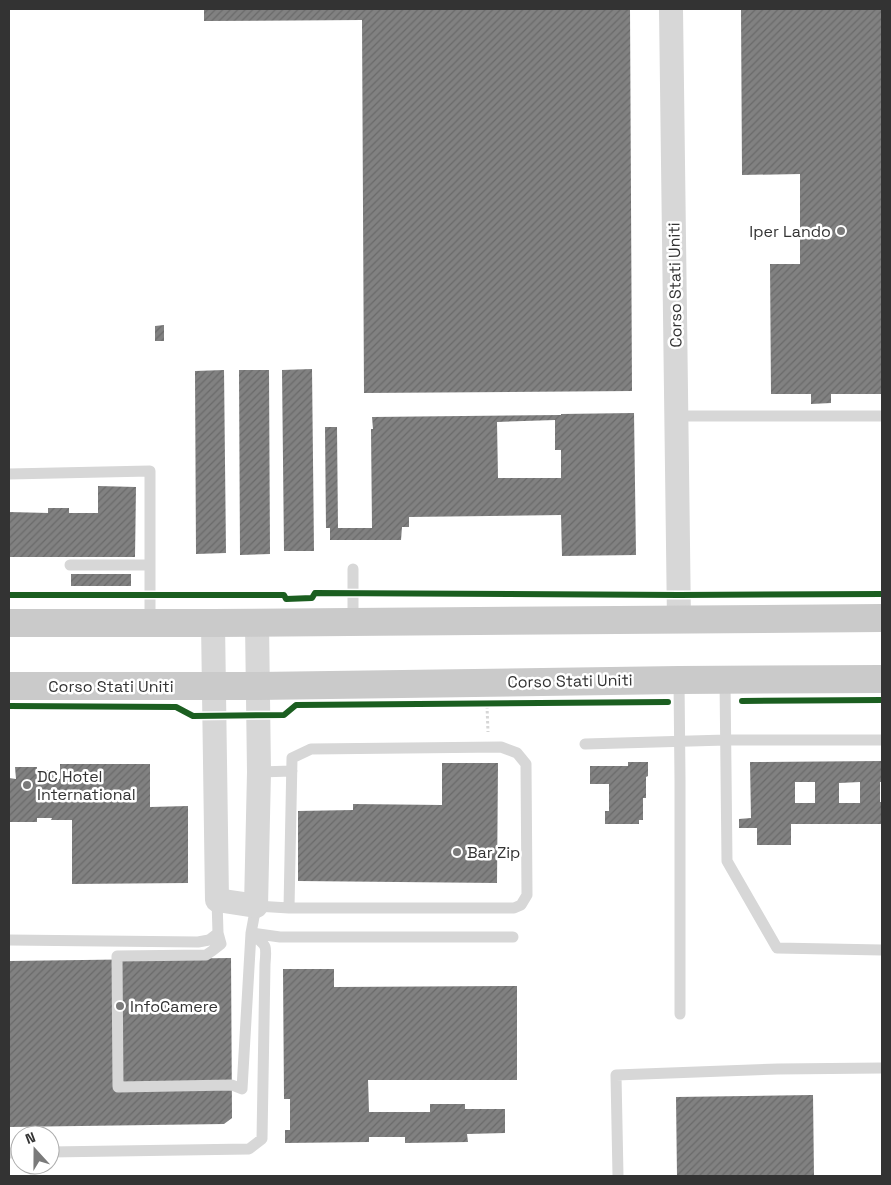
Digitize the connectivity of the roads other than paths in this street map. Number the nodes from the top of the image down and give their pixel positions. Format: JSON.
{"nodes":[{"id":1,"x":672,"y":9,"type":"edge"},
{"id":2,"x":676,"y":416,"type":"junction"},
{"id":3,"x":882,"y":416,"type":"edge"},
{"id":4,"x":9,"y":474,"type":"edge"},
{"id":5,"x":70,"y":565,"type":"dead end"},
{"id":6,"x":150,"y":565,"type":"junction"},
{"id":7,"x":353,"y":570,"type":"dead end"},
{"id":8,"x":882,"y":618,"type":"edge"},
{"id":9,"x":679,"y":621,"type":"junction"},
{"id":10,"x":353,"y":622,"type":"junction"},
{"id":11,"x":9,"y":623,"type":"edge"},
{"id":12,"x":150,"y":623,"type":"junction"},
{"id":13,"x":213,"y":623,"type":"junction"},
{"id":14,"x":257,"y":623,"type":"junction"},
{"id":15,"x":882,"y":679,"type":"edge"},
{"id":16,"x":679,"y":680,"type":"junction"},
{"id":17,"x":726,"y":680,"type":"junction"},
{"id":18,"x":9,"y":686,"type":"edge"},
{"id":19,"x":213,"y":686,"type":"junction"},
{"id":20,"x":258,"y":686,"type":"junction"},
{"id":21,"x":726,"y":740,"type":"junction"},
{"id":22,"x":882,"y":740,"type":"edge"},
{"id":23,"x":680,"y":742,"type":"junction"},
{"id":24,"x":585,"y":744,"type":"dead end"},
{"id":25,"x":292,"y":771,"type":"junction"},
{"id":26,"x":259,"y":772,"type":"junction"},
{"id":27,"x":216,"y":900,"type":"junction"},
{"id":28,"x":256,"y":906,"type":"junction"},
{"id":29,"x":289,"y":908,"type":"junction"},
{"id":30,"x":218,"y":933,"type":"junction"},
{"id":31,"x":250,"y":933,"type":"junction"},
{"id":32,"x":513,"y":938,"type":"dead end"},
{"id":33,"x":9,"y":940,"type":"edge"},
{"id":34,"x":882,"y":950,"type":"edge"},
{"id":35,"x":680,"y":1014,"type":"dead end"},
{"id":36,"x":882,"y":1068,"type":"edge"},
{"id":37,"x":60,"y":1152,"type":"edge"},
{"id":38,"x":618,"y":1176,"type":"edge"}],
"edges":[{"from":1,"to":2,"type":"street","name":"Corso Stati Uniti"},
{"from":2,"to":3,"type":"lane"},
{"from":2,"to":9,"type":"street","name":"Corso Stati Uniti"},
{"from":4,"to":6,"type":"lane"},
{"from":5,"to":6,"type":"lane"},
{"from":6,"to":12,"type":"lane"},
{"from":7,"to":10,"type":"lane"},
{"from":8,"to":9,"type":"main road"},
{"from":9,"to":10,"type":"main road"},
{"from":10,"to":14,"type":"main road"},
{"from":11,"to":12,"type":"main road"},
{"from":12,"to":13,"type":"main road"},
{"from":13,"to":14,"type":"main road"},
{"from":13,"to":19,"type":"street"},
{"from":14,"to":20,"type":"street"},
{"from":15,"to":17,"type":"main road","name":"Corso Stati Uniti"},
{"from":16,"to":17,"type":"main road","name":"Corso Stati Uniti"},
{"from":16,"to":20,"type":"main road","name":"Corso Stati Uniti"},
{"from":16,"to":23,"type":"lane"},
{"from":17,"to":21,"type":"lane"},
{"from":18,"to":19,"type":"main road","name":"Corso Stati Uniti"},
{"from":19,"to":20,"type":"main road","name":"Corso Stati Uniti"},
{"from":19,"to":27,"type":"street"},
{"from":20,"to":26,"type":"street"},
{"from":21,"to":22,"type":"lane"},
{"from":21,"to":23,"type":"lane"},
{"from":21,"to":34,"type":"lane"},
{"from":23,"to":24,"type":"lane"},
{"from":23,"to":35,"type":"lane"},
{"from":25,"to":26,"type":"lane"},
{"from":25,"to":29,"type":"lane"},
{"from":25,"to":29,"type":"lane"},
{"from":26,"to":28,"type":"street"},
{"from":27,"to":28,"type":"street"},
{"from":27,"to":30,"type":"lane"},
{"from":28,"to":29,"type":"lane"},
{"from":28,"to":31,"type":"lane"},
{"from":30,"to":31,"type":"lane"},
{"from":30,"to":33,"type":"lane"},
{"from":31,"to":32,"type":"lane"},
{"from":31,"to":37,"type":"lane"},
{"from":36,"to":38,"type":"lane"}]}
